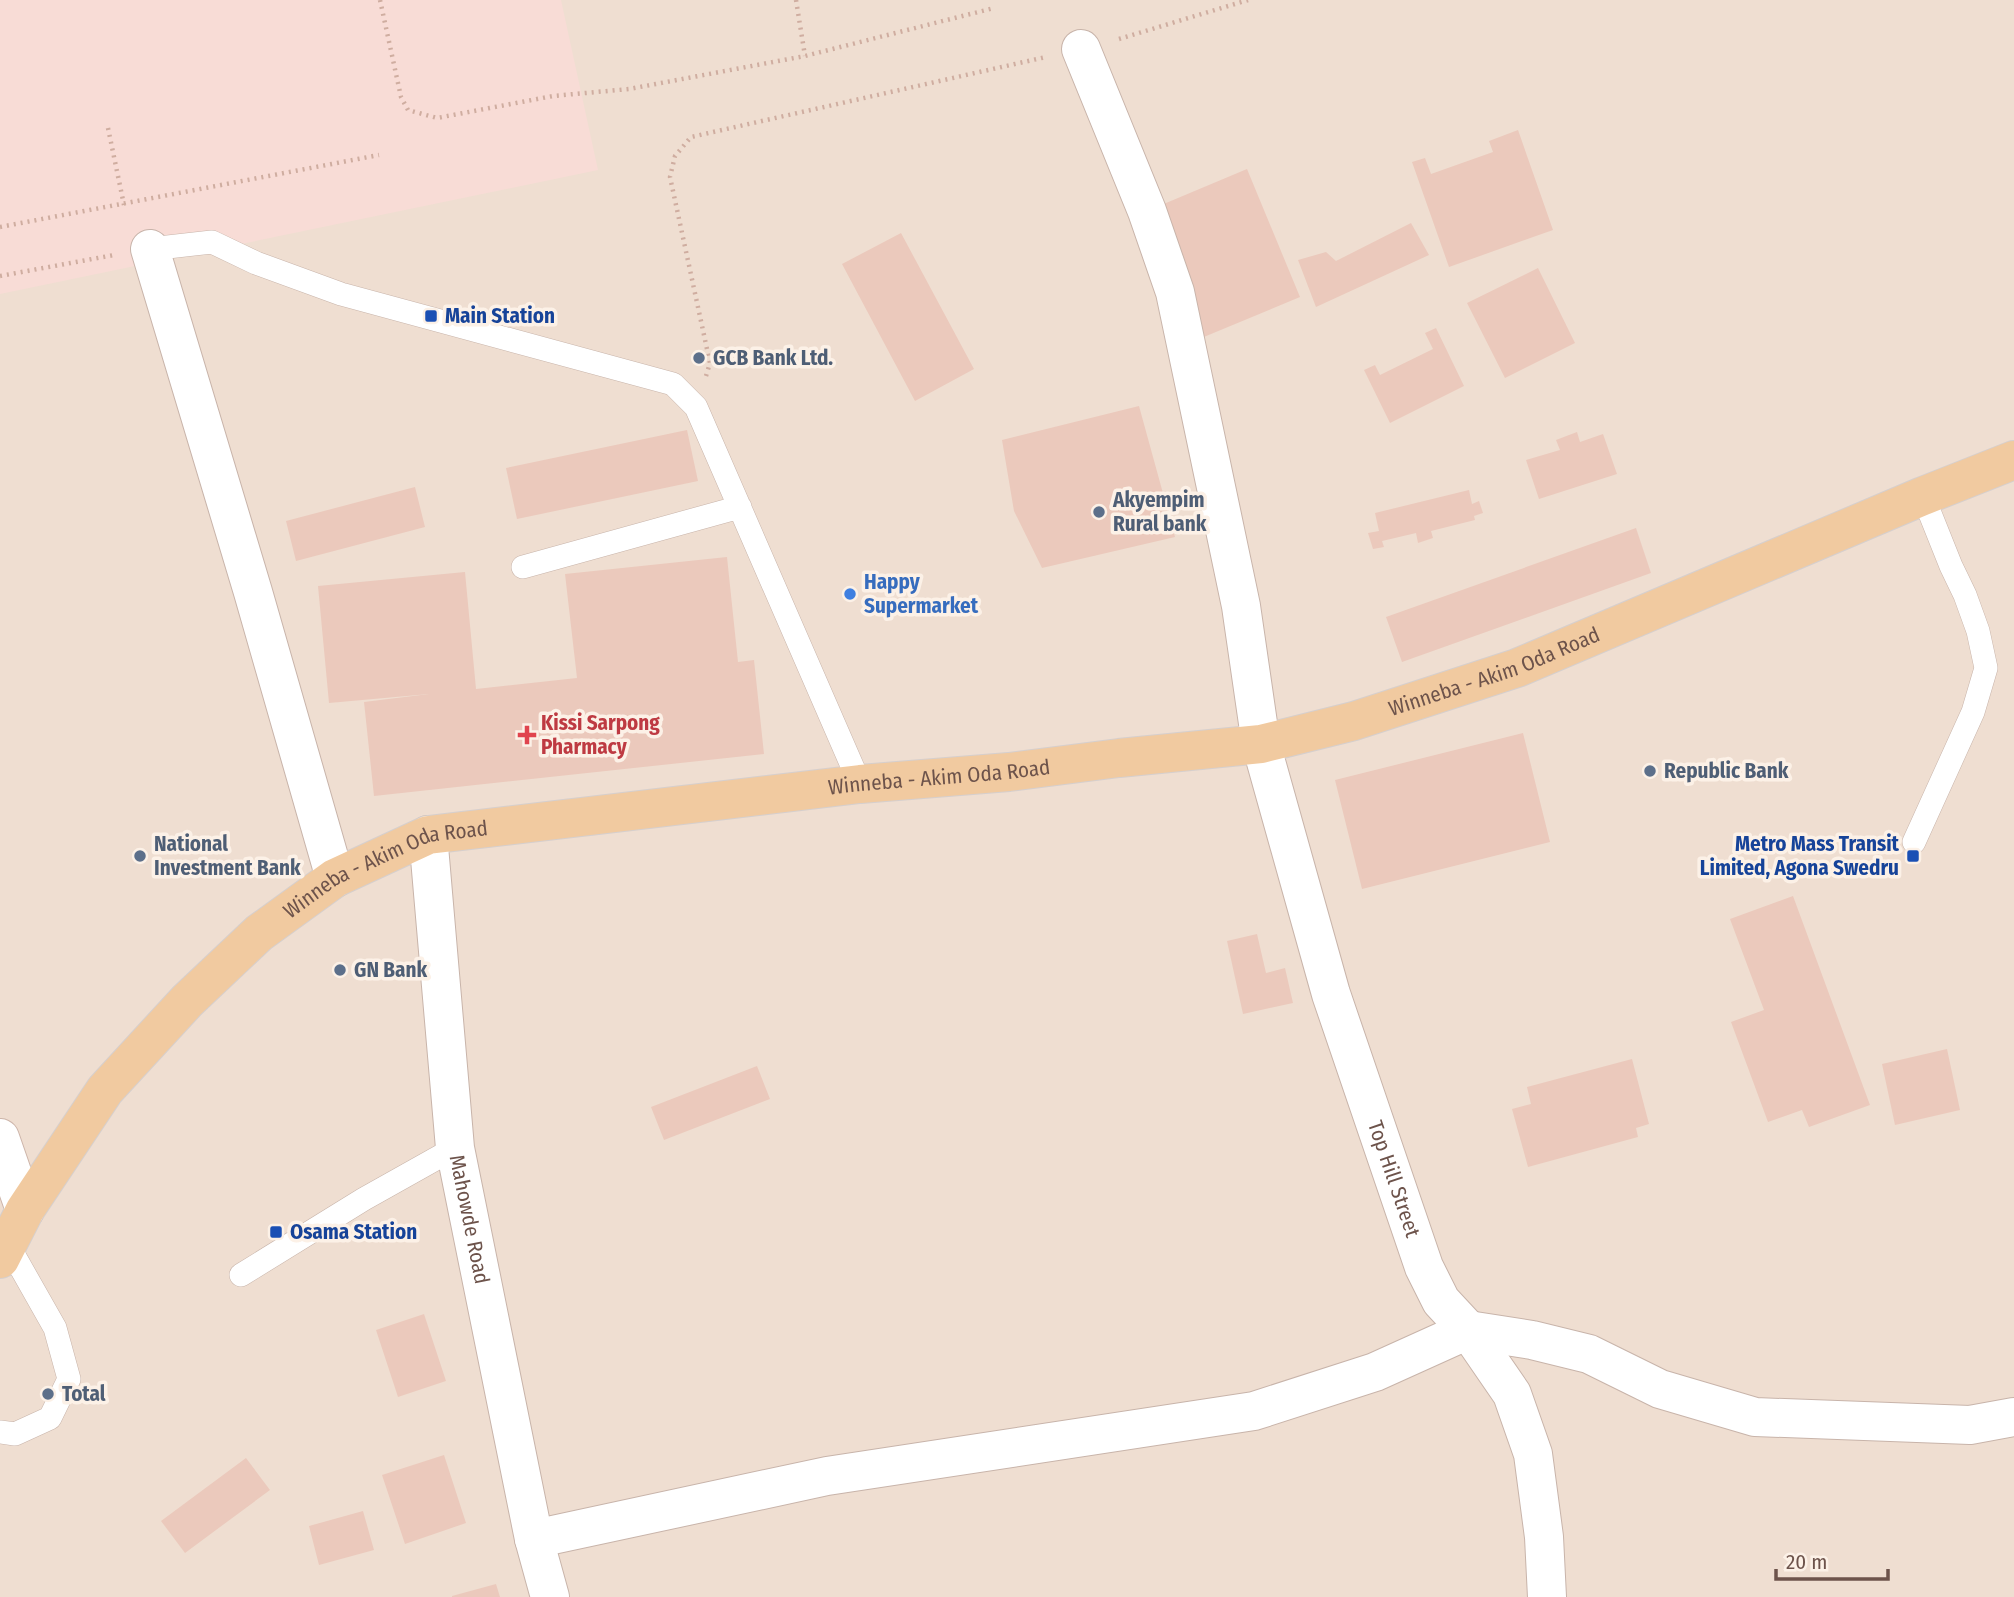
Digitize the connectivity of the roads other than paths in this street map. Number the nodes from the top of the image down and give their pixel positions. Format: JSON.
{"nodes":[{"id":1,"x":1081,"y":49,"type":"road end"},
{"id":2,"x":150,"y":249,"type":"joint"},
{"id":3,"x":2014,"y":460,"type":"edge"},
{"id":4,"x":1923,"y":496,"type":"junction"},
{"id":5,"x":740,"y":507,"type":"junction"},
{"id":6,"x":523,"y":567,"type":"dead end"},
{"id":7,"x":1261,"y":744,"type":"junction"},
{"id":8,"x":859,"y":784,"type":"junction"},
{"id":9,"x":428,"y":835,"type":"junction"},
{"id":10,"x":1914,"y":842,"type":"dead end"},
{"id":11,"x":335,"y":878,"type":"junction"},
{"id":12,"x":0,"y":1138,"type":"edge"},
{"id":13,"x":455,"y":1148,"type":"junction"},
{"id":14,"x":25,"y":1210,"type":"junction"},
{"id":15,"x":4,"y":1252,"type":"edge"},
{"id":16,"x":241,"y":1275,"type":"dead end"},
{"id":17,"x":1468,"y":1330,"type":"junction"},
{"id":18,"x":2014,"y":1417,"type":"edge"},
{"id":19,"x":0,"y":1432,"type":"edge"},
{"id":20,"x":534,"y":1539,"type":"junction"},
{"id":21,"x":550,"y":1597,"type":"edge"},
{"id":22,"x":1547,"y":1597,"type":"edge"}],
"edges":[{"from":1,"to":7,"type":"street","name":"Top Hill Street"},
{"from":2,"to":5,"type":"lane"},
{"from":2,"to":11,"type":"street"},
{"from":3,"to":4,"type":"main road","name":"Winneba - Akim Oda Road"},
{"from":4,"to":7,"type":"main road","name":"Winneba - Akim Oda Road"},
{"from":4,"to":10,"type":"lane"},
{"from":5,"to":6,"type":"lane"},
{"from":5,"to":8,"type":"lane"},
{"from":7,"to":8,"type":"main road","name":"Winneba - Akim Oda Road"},
{"from":7,"to":17,"type":"street","name":"Top Hill Street"},
{"from":8,"to":9,"type":"main road","name":"Winneba - Akim Oda Road"},
{"from":9,"to":11,"type":"main road","name":"Winneba - Akim Oda Road"},
{"from":9,"to":13,"type":"street","name":"Mahowde Road"},
{"from":11,"to":14,"type":"main road","name":"Winneba - Akim Oda Road"},
{"from":12,"to":14,"type":"street"},
{"from":13,"to":16,"type":"lane"},
{"from":13,"to":20,"type":"street","name":"Mahowde Road"},
{"from":14,"to":15,"type":"main road","name":"Winneba - Akim Oda Road"},
{"from":15,"to":19,"type":"lane"},
{"from":17,"to":18,"type":"street"},
{"from":17,"to":20,"type":"street"},
{"from":17,"to":22,"type":"street","name":"Top Hill Street"},
{"from":20,"to":21,"type":"street","name":"Mahowde Road"}]}
